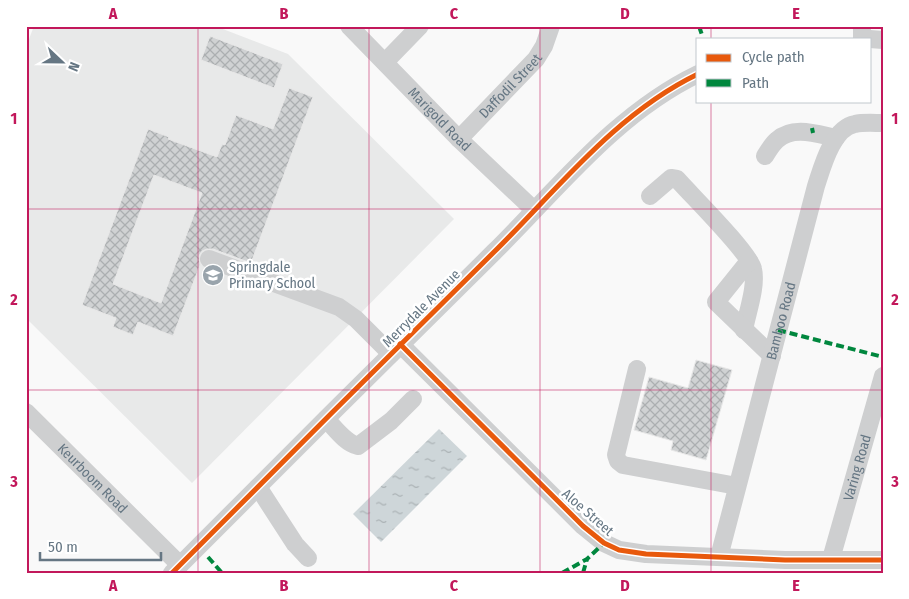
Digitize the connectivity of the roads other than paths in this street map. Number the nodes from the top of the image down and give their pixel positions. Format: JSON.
{"nodes":[{"id":1,"x":349,"y":26,"type":"edge"},
{"id":2,"x":420,"y":26,"type":"edge"},
{"id":3,"x":551,"y":26,"type":"edge"},
{"id":4,"x":385,"y":62,"type":"junction"},
{"id":5,"x":696,"y":75,"type":"edge"},
{"id":6,"x":883,"y":123,"type":"edge"},
{"id":7,"x":836,"y":138,"type":"junction"},
{"id":8,"x":459,"y":139,"type":"junction"},
{"id":9,"x":764,"y":156,"type":"dead end"},
{"id":10,"x":650,"y":196,"type":"dead end"},
{"id":11,"x":534,"y":210,"type":"junction"},
{"id":12,"x":209,"y":259,"type":"dead end"},
{"id":13,"x":750,"y":261,"type":"junction"},
{"id":14,"x":744,"y":330,"type":"junction"},
{"id":15,"x":396,"y":349,"type":"junction"},
{"id":16,"x":772,"y":356,"type":"junction"},
{"id":17,"x":637,"y":369,"type":"dead end"},
{"id":18,"x":883,"y":376,"type":"edge"},
{"id":19,"x":413,"y":399,"type":"dead end"},
{"id":20,"x":26,"y":412,"type":"edge"},
{"id":21,"x":326,"y":419,"type":"junction"},
{"id":22,"x":738,"y":486,"type":"junction"},
{"id":23,"x":258,"y":487,"type":"junction"},
{"id":24,"x":719,"y":557,"type":"junction"},
{"id":25,"x":308,"y":558,"type":"dead end"},
{"id":26,"x":883,"y":560,"type":"edge"},
{"id":27,"x":824,"y":563,"type":"edge"},
{"id":28,"x":176,"y":569,"type":"edge"}],
"edges":[{"from":1,"to":4,"type":"street","name":"Marigold Road"},
{"from":2,"to":4,"type":"street"},
{"from":3,"to":8,"type":"street","name":"Daffodil Street"},
{"from":4,"to":8,"type":"street","name":"Marigold Road"},
{"from":5,"to":11,"type":"street","name":"Merrydale Avenue"},
{"from":6,"to":7,"type":"street","name":"Bamboo Road"},
{"from":7,"to":9,"type":"street"},
{"from":7,"to":16,"type":"street","name":"Bamboo Road"},
{"from":8,"to":11,"type":"street","name":"Marigold Road"},
{"from":10,"to":13,"type":"street"},
{"from":11,"to":15,"type":"street","name":"Merrydale Avenue"},
{"from":12,"to":15,"type":"street","name":"Aloe Street"},
{"from":13,"to":14,"type":"street"},
{"from":13,"to":14,"type":"street"},
{"from":14,"to":16,"type":"street"},
{"from":15,"to":21,"type":"street","name":"Merrydale Avenue"},
{"from":15,"to":24,"type":"street","name":"Aloe Street"},
{"from":16,"to":22,"type":"street","name":"Bamboo Road"},
{"from":17,"to":22,"type":"street"},
{"from":18,"to":27,"type":"street","name":"Varing Road"},
{"from":19,"to":21,"type":"street"},
{"from":20,"to":28,"type":"street","name":"Keurboom Road"},
{"from":21,"to":23,"type":"street","name":"Merrydale Avenue"},
{"from":22,"to":24,"type":"street","name":"Bamboo Road"},
{"from":23,"to":25,"type":"street"},
{"from":23,"to":28,"type":"street","name":"Merrydale Avenue"},
{"from":24,"to":27,"type":"street","name":"Aloe Street"},
{"from":26,"to":27,"type":"street","name":"Aloe Street"}]}
